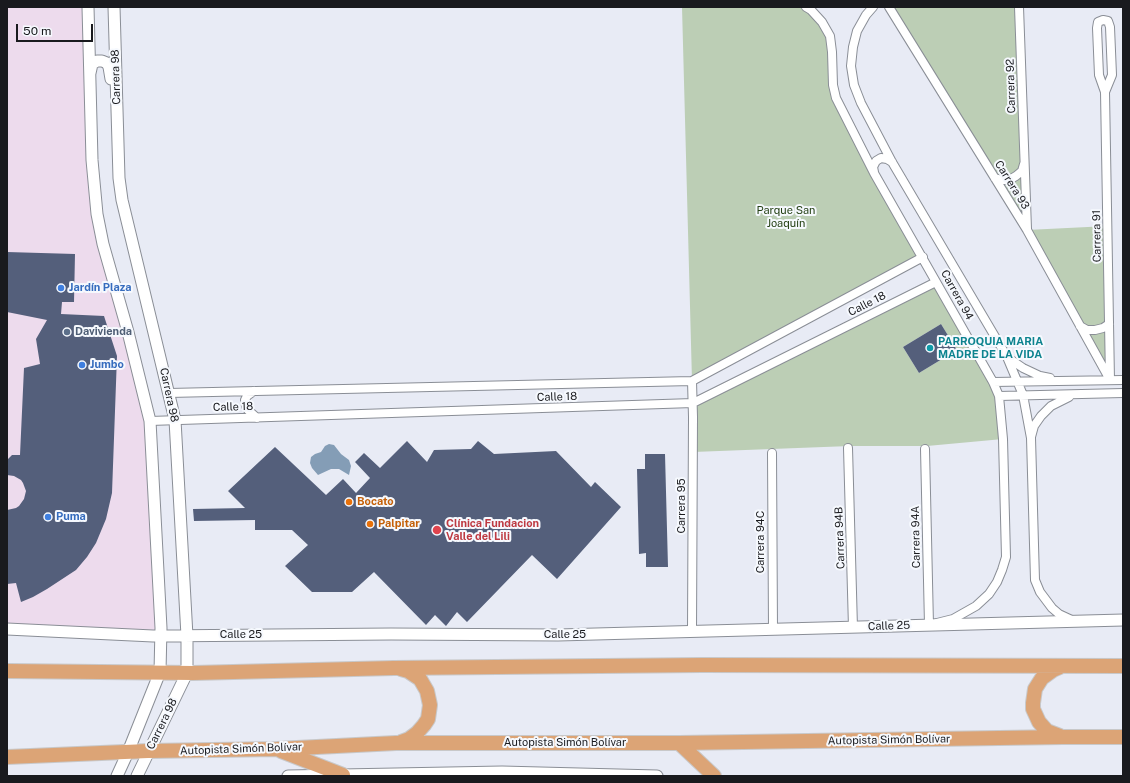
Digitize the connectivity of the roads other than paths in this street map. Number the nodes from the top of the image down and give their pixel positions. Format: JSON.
{"nodes":[{"id":1,"x":88,"y":7,"type":"edge"},
{"id":2,"x":114,"y":7,"type":"edge"},
{"id":3,"x":806,"y":7,"type":"edge"},
{"id":4,"x":873,"y":7,"type":"edge"},
{"id":5,"x":888,"y":7,"type":"edge"},
{"id":6,"x":1019,"y":7,"type":"edge"},
{"id":7,"x":90,"y":73,"type":"junction"},
{"id":8,"x":1106,"y":92,"type":"junction"},
{"id":9,"x":117,"y":99,"type":"junction"},
{"id":10,"x":892,"y":162,"type":"junction"},
{"id":11,"x":1024,"y":164,"type":"junction"},
{"id":12,"x":874,"y":173,"type":"junction"},
{"id":13,"x":995,"y":178,"type":"junction"},
{"id":14,"x":1026,"y":230,"type":"junction"},
{"id":15,"x":923,"y":257,"type":"junction"},
{"id":16,"x":936,"y":282,"type":"junction"},
{"id":17,"x":1109,"y":324,"type":"junction"},
{"id":18,"x":1080,"y":326,"type":"junction"},
{"id":19,"x":1007,"y":357,"type":"junction"},
{"id":20,"x":1110,"y":380,"type":"junction"},
{"id":21,"x":1123,"y":380,"type":"edge"},
{"id":22,"x":692,"y":381,"type":"junction"},
{"id":23,"x":1058,"y":381,"type":"junction"},
{"id":24,"x":993,"y":382,"type":"junction"},
{"id":25,"x":1017,"y":382,"type":"junction"},
{"id":26,"x":254,"y":391,"type":"junction"},
{"id":27,"x":170,"y":393,"type":"junction"},
{"id":28,"x":1123,"y":393,"type":"edge"},
{"id":29,"x":1078,"y":394,"type":"junction"},
{"id":30,"x":1023,"y":395,"type":"junction"},
{"id":31,"x":999,"y":396,"type":"junction"},
{"id":32,"x":693,"y":403,"type":"junction"},
{"id":33,"x":257,"y":418,"type":"junction"},
{"id":34,"x":175,"y":420,"type":"junction"},
{"id":35,"x":150,"y":421,"type":"junction"},
{"id":36,"x":1031,"y":438,"type":"junction"},
{"id":37,"x":848,"y":448,"type":"dead end"},
{"id":38,"x":925,"y":449,"type":"dead end"},
{"id":39,"x":772,"y":453,"type":"dead end"},
{"id":40,"x":1123,"y":620,"type":"edge"},
{"id":41,"x":1075,"y":621,"type":"junction"},
{"id":42,"x":929,"y":625,"type":"junction"},
{"id":43,"x":853,"y":628,"type":"junction"},
{"id":44,"x":7,"y":629,"type":"edge"},
{"id":45,"x":773,"y":630,"type":"junction"},
{"id":46,"x":692,"y":632,"type":"junction"},
{"id":47,"x":161,"y":636,"type":"junction"},
{"id":48,"x":187,"y":636,"type":"junction"},
{"id":49,"x":1066,"y":666,"type":"junction"},
{"id":50,"x":1123,"y":666,"type":"edge"},
{"id":51,"x":394,"y":668,"type":"junction"},
{"id":52,"x":7,"y":671,"type":"edge"},
{"id":53,"x":160,"y":672,"type":"junction"},
{"id":54,"x":187,"y":673,"type":"junction"},
{"id":55,"x":1063,"y":737,"type":"junction"},
{"id":56,"x":1123,"y":737,"type":"edge"},
{"id":57,"x":396,"y":743,"type":"junction"},
{"id":58,"x":679,"y":743,"type":"junction"},
{"id":59,"x":277,"y":749,"type":"junction"},
{"id":60,"x":148,"y":751,"type":"junction"},
{"id":61,"x":128,"y":752,"type":"junction"},
{"id":62,"x":7,"y":757,"type":"edge"},
{"id":63,"x":503,"y":774,"type":"edge"},
{"id":64,"x":343,"y":775,"type":"junction"},
{"id":65,"x":117,"y":776,"type":"edge"},
{"id":66,"x":137,"y":776,"type":"edge"},
{"id":67,"x":288,"y":776,"type":"edge"},
{"id":68,"x":657,"y":776,"type":"edge"},
{"id":69,"x":714,"y":776,"type":"edge"}],
"edges":[{"from":1,"to":7,"type":"street","name":"Carrera 98"},
{"from":2,"to":9,"type":"street","name":"Carrera 98"},
{"from":3,"to":12,"type":"street","name":"Carrera 94"},
{"from":4,"to":10,"type":"street","name":"Carrera 94"},
{"from":5,"to":13,"type":"street","name":"Carrera 93"},
{"from":6,"to":11,"type":"street","name":"Carrera 92"},
{"from":7,"to":9,"type":"street"},
{"from":7,"to":35,"type":"street","name":"Carrera 98"},
{"from":8,"to":8,"type":"street","name":"Carrera 91"},
{"from":8,"to":17,"type":"street","name":"Carrera 91"},
{"from":9,"to":27,"type":"street","name":"Carrera 98"},
{"from":10,"to":12,"type":"street"},
{"from":10,"to":19,"type":"street","name":"Carrera 94"},
{"from":11,"to":13,"type":"street"},
{"from":11,"to":14,"type":"street","name":"Carrera 92"},
{"from":12,"to":15,"type":"street","name":"Carrera 94"},
{"from":13,"to":14,"type":"street","name":"Carrera 93"},
{"from":14,"to":18,"type":"street","name":"Carrera 93"},
{"from":15,"to":16,"type":"street","name":"Carrera 94"},
{"from":15,"to":22,"type":"street","name":"Calle 18"},
{"from":16,"to":24,"type":"street","name":"Carrera 94"},
{"from":16,"to":32,"type":"street","name":"Calle 18"},
{"from":17,"to":18,"type":"street"},
{"from":17,"to":20,"type":"street","name":"Carrera 91"},
{"from":18,"to":20,"type":"street","name":"Carrera 93"},
{"from":19,"to":23,"type":"street"},
{"from":19,"to":25,"type":"street","name":"Carrera 94"},
{"from":20,"to":21,"type":"street"},
{"from":20,"to":23,"type":"street"},
{"from":22,"to":26,"type":"street","name":"Calle 18"},
{"from":22,"to":32,"type":"street","name":"Carrera 95"},
{"from":23,"to":25,"type":"street"},
{"from":24,"to":25,"type":"street"},
{"from":24,"to":31,"type":"street","name":"Carrera 94"},
{"from":25,"to":30,"type":"street","name":"Carrera 94"},
{"from":26,"to":27,"type":"street","name":"Calle 18"},
{"from":26,"to":33,"type":"street"},
{"from":27,"to":34,"type":"street","name":"Carrera 98"},
{"from":28,"to":29,"type":"street"},
{"from":29,"to":30,"type":"street"},
{"from":29,"to":36,"type":"street"},
{"from":30,"to":31,"type":"street"},
{"from":30,"to":36,"type":"street","name":"Carrera 94"},
{"from":31,"to":42,"type":"street","name":"Carrera 94"},
{"from":32,"to":33,"type":"street","name":"Calle 18"},
{"from":32,"to":46,"type":"street","name":"Carrera 95"},
{"from":33,"to":34,"type":"street","name":"Calle 18"},
{"from":34,"to":35,"type":"street","name":"Calle 18"},
{"from":34,"to":48,"type":"street","name":"Carrera 98"},
{"from":35,"to":47,"type":"street","name":"Carrera 98"},
{"from":36,"to":41,"type":"street","name":"Carrera 94"},
{"from":37,"to":43,"type":"street","name":"Carrera 94B"},
{"from":38,"to":42,"type":"street","name":"Carrera 94A"},
{"from":39,"to":45,"type":"street","name":"Carrera 94C"},
{"from":40,"to":41,"type":"street","name":"Calle 25"},
{"from":41,"to":42,"type":"street","name":"Calle 25"},
{"from":42,"to":43,"type":"street","name":"Calle 25"},
{"from":43,"to":45,"type":"street","name":"Calle 25"},
{"from":44,"to":47,"type":"street","name":"Calle 25"},
{"from":45,"to":46,"type":"street","name":"Calle 25"},
{"from":46,"to":48,"type":"street","name":"Calle 25"},
{"from":47,"to":48,"type":"street","name":"Calle 25"},
{"from":47,"to":53,"type":"street","name":"Carrera 98"},
{"from":48,"to":54,"type":"street","name":"Carrera 98"},
{"from":49,"to":50,"type":"highway"},
{"from":49,"to":51,"type":"highway"},
{"from":49,"to":55,"type":"highway"},
{"from":51,"to":54,"type":"highway"},
{"from":51,"to":57,"type":"highway"},
{"from":52,"to":53,"type":"highway"},
{"from":53,"to":54,"type":"highway"},
{"from":53,"to":61,"type":"street","name":"Carrera 98"},
{"from":54,"to":60,"type":"street","name":"Carrera 98"},
{"from":55,"to":56,"type":"highway","name":"Autopista Simón Bolívar"},
{"from":55,"to":58,"type":"highway","name":"Autopista Simón Bolívar"},
{"from":57,"to":58,"type":"highway","name":"Autopista Simón Bolívar"},
{"from":57,"to":59,"type":"highway","name":"Autopista Simón Bolívar"},
{"from":58,"to":69,"type":"highway"},
{"from":59,"to":60,"type":"highway","name":"Autopista Simón Bolívar"},
{"from":59,"to":64,"type":"highway"},
{"from":60,"to":61,"type":"highway","name":"Autopista Simón Bolívar"},
{"from":60,"to":66,"type":"street","name":"Carrera 98"},
{"from":61,"to":62,"type":"highway","name":"Autopista Simón Bolívar"},
{"from":61,"to":65,"type":"street","name":"Carrera 98"},
{"from":63,"to":64,"type":"street"},
{"from":63,"to":68,"type":"street"},
{"from":64,"to":67,"type":"street"}]}
